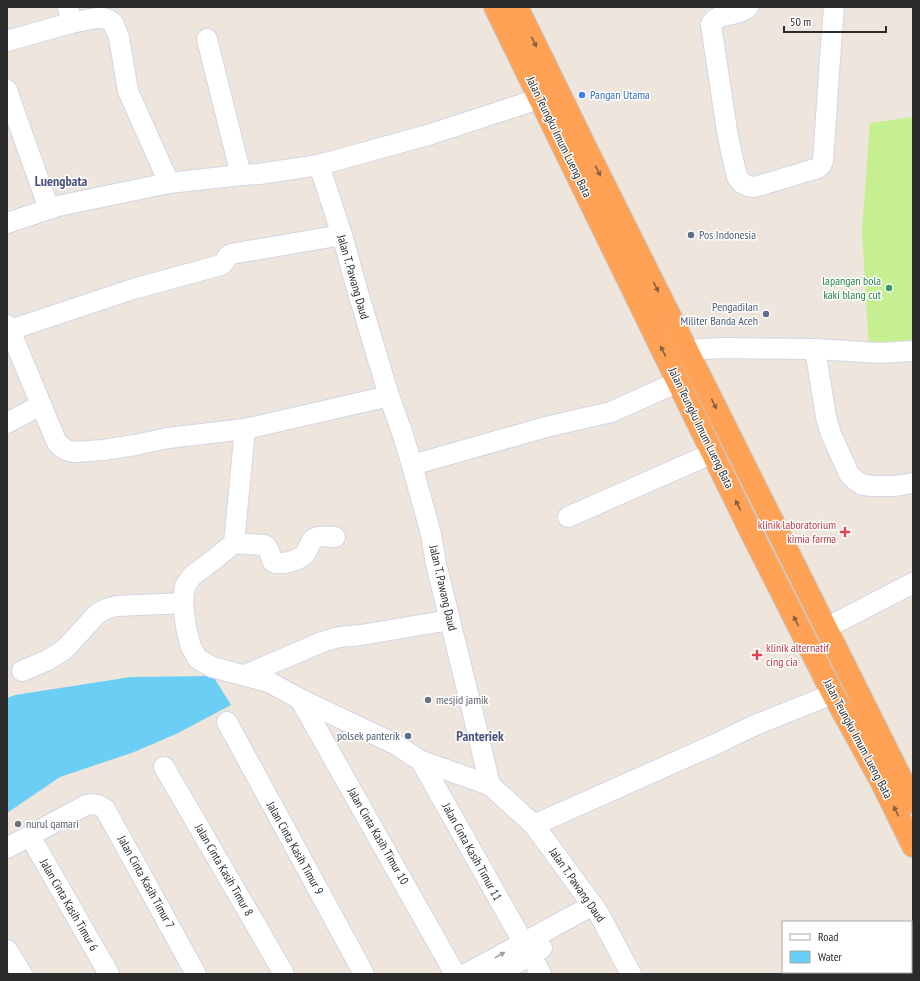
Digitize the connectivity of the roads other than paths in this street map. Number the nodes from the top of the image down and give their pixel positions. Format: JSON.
{"nodes":[{"id":1,"x":495,"y":7,"type":"edge"},
{"id":2,"x":517,"y":7,"type":"edge"},
{"id":3,"x":748,"y":7,"type":"edge"},
{"id":4,"x":834,"y":7,"type":"edge"},
{"id":5,"x":70,"y":15,"type":"edge"},
{"id":6,"x":207,"y":39,"type":"dead end"},
{"id":7,"x":7,"y":41,"type":"edge"},
{"id":8,"x":7,"y":90,"type":"edge"},
{"id":9,"x":539,"y":97,"type":"junction"},
{"id":10,"x":577,"y":152,"type":"junction"},
{"id":11,"x":319,"y":166,"type":"junction"},
{"id":12,"x":241,"y":175,"type":"junction"},
{"id":13,"x":169,"y":182,"type":"junction"},
{"id":14,"x":49,"y":209,"type":"junction"},
{"id":15,"x":7,"y":223,"type":"edge"},
{"id":16,"x":342,"y":235,"type":"junction"},
{"id":17,"x":8,"y":328,"type":"edge"},
{"id":18,"x":815,"y":349,"type":"junction"},
{"id":19,"x":688,"y":350,"type":"junction"},
{"id":20,"x":913,"y":351,"type":"edge"},
{"id":21,"x":678,"y":382,"type":"junction"},
{"id":22,"x":389,"y":396,"type":"junction"},
{"id":23,"x":41,"y":405,"type":"junction"},
{"id":24,"x":7,"y":422,"type":"edge"},
{"id":25,"x":245,"y":429,"type":"junction"},
{"id":26,"x":713,"y":453,"type":"junction"},
{"id":27,"x":412,"y":465,"type":"junction"},
{"id":28,"x":913,"y":483,"type":"edge"},
{"id":29,"x":568,"y":517,"type":"dead end"},
{"id":30,"x":334,"y":537,"type":"dead end"},
{"id":31,"x":234,"y":543,"type":"junction"},
{"id":32,"x":913,"y":583,"type":"edge"},
{"id":33,"x":183,"y":603,"type":"junction"},
{"id":34,"x":450,"y":620,"type":"junction"},
{"id":35,"x":826,"y":628,"type":"junction"},
{"id":36,"x":22,"y":671,"type":"dead end"},
{"id":37,"x":245,"y":675,"type":"junction"},
{"id":38,"x":833,"y":694,"type":"junction"},
{"id":39,"x":300,"y":699,"type":"junction"},
{"id":40,"x":227,"y":722,"type":"dead end"},
{"id":41,"x":421,"y":761,"type":"junction"},
{"id":42,"x":164,"y":767,"type":"dead end"},
{"id":43,"x":490,"y":785,"type":"junction"},
{"id":44,"x":913,"y":802,"type":"edge"},
{"id":45,"x":534,"y":825,"type":"junction"},
{"id":46,"x":30,"y":836,"type":"junction"},
{"id":47,"x":913,"y":846,"type":"edge"},
{"id":48,"x":7,"y":848,"type":"edge"},
{"id":49,"x":596,"y":909,"type":"junction"},
{"id":50,"x":527,"y":949,"type":"junction"},
{"id":51,"x":7,"y":950,"type":"edge"},
{"id":52,"x":22,"y":974,"type":"edge"},
{"id":53,"x":109,"y":974,"type":"edge"},
{"id":54,"x":196,"y":974,"type":"edge"},
{"id":55,"x":284,"y":974,"type":"edge"},
{"id":56,"x":364,"y":974,"type":"edge"},
{"id":57,"x":455,"y":974,"type":"edge"},
{"id":58,"x":466,"y":974,"type":"edge"},
{"id":59,"x":497,"y":974,"type":"edge"},
{"id":60,"x":541,"y":974,"type":"edge"},
{"id":61,"x":631,"y":974,"type":"edge"}],
"edges":[{"from":1,"to":9,"type":"highway","name":"Jalan Teungku Imum Lueng Bata"},
{"from":2,"to":10,"type":"highway","name":"Jalan Teungku Imum Lueng Bata","one_way":true},
{"from":3,"to":4,"type":"street"},
{"from":5,"to":7,"type":"street"},
{"from":5,"to":13,"type":"street"},
{"from":6,"to":12,"type":"street"},
{"from":8,"to":14,"type":"street"},
{"from":9,"to":10,"type":"highway","name":"Jalan Teungku Imum Lueng Bata"},
{"from":9,"to":11,"type":"street"},
{"from":10,"to":19,"type":"highway","name":"Jalan Teungku Imum Lueng Bata","one_way":true},
{"from":21,"to":10,"type":"highway","name":"Jalan Teungku Imum Lueng Bata","one_way":true},
{"from":11,"to":12,"type":"street"},
{"from":11,"to":16,"type":"street","name":"Jalan T. Pawang Daud"},
{"from":12,"to":13,"type":"street"},
{"from":13,"to":14,"type":"street"},
{"from":14,"to":15,"type":"street"},
{"from":16,"to":17,"type":"street"},
{"from":16,"to":22,"type":"street","name":"Jalan T. Pawang Daud"},
{"from":17,"to":23,"type":"street"},
{"from":18,"to":19,"type":"street"},
{"from":18,"to":20,"type":"street"},
{"from":18,"to":28,"type":"street"},
{"from":19,"to":35,"type":"highway","name":"Jalan Teungku Imum Lueng Bata","one_way":true},
{"from":21,"to":26,"type":"highway","name":"Jalan Teungku Imum Lueng Bata"},
{"from":21,"to":27,"type":"street"},
{"from":22,"to":25,"type":"street"},
{"from":22,"to":27,"type":"street","name":"Jalan T. Pawang Daud"},
{"from":23,"to":24,"type":"street"},
{"from":23,"to":25,"type":"street"},
{"from":25,"to":31,"type":"street"},
{"from":26,"to":29,"type":"street"},
{"from":38,"to":26,"type":"highway","name":"Jalan Teungku Imum Lueng Bata","one_way":true},
{"from":27,"to":34,"type":"street","name":"Jalan T. Pawang Daud"},
{"from":30,"to":31,"type":"street"},
{"from":31,"to":33,"type":"street"},
{"from":32,"to":35,"type":"street"},
{"from":33,"to":36,"type":"street"},
{"from":33,"to":37,"type":"street"},
{"from":34,"to":37,"type":"street"},
{"from":34,"to":43,"type":"street","name":"Jalan T. Pawang Daud"},
{"from":35,"to":44,"type":"highway","name":"Jalan Teungku Imum Lueng Bata"},
{"from":37,"to":39,"type":"street"},
{"from":38,"to":45,"type":"street"},
{"from":47,"to":38,"type":"highway","name":"Jalan Teungku Imum Lueng Bata","one_way":true},
{"from":39,"to":41,"type":"street"},
{"from":39,"to":57,"type":"street","name":"Jalan Cinta Kasih Timur 10"},
{"from":40,"to":56,"type":"street","name":"Jalan Cinta Kasih Timur 9"},
{"from":41,"to":43,"type":"street"},
{"from":41,"to":50,"type":"street","name":"Jalan Cinta Kasih Timur 11"},
{"from":42,"to":55,"type":"street","name":"Jalan Cinta Kasih Timur 8"},
{"from":43,"to":45,"type":"street","name":"Jalan T. Pawang Daud"},
{"from":45,"to":49,"type":"street","name":"Jalan T. Pawang Daud"},
{"from":46,"to":48,"type":"street"},
{"from":46,"to":53,"type":"street","name":"Jalan Cinta Kasih Timur 6"},
{"from":46,"to":54,"type":"street","name":"Jalan Cinta Kasih Timur 7"},
{"from":49,"to":50,"type":"street"},
{"from":49,"to":61,"type":"street","name":"Jalan T. Pawang Daud"},
{"from":58,"to":50,"type":"street","one_way":true},
{"from":50,"to":59,"type":"street"},
{"from":50,"to":60,"type":"street","name":"Jalan Cinta Kasih Timur 11"},
{"from":51,"to":52,"type":"street"}]}
